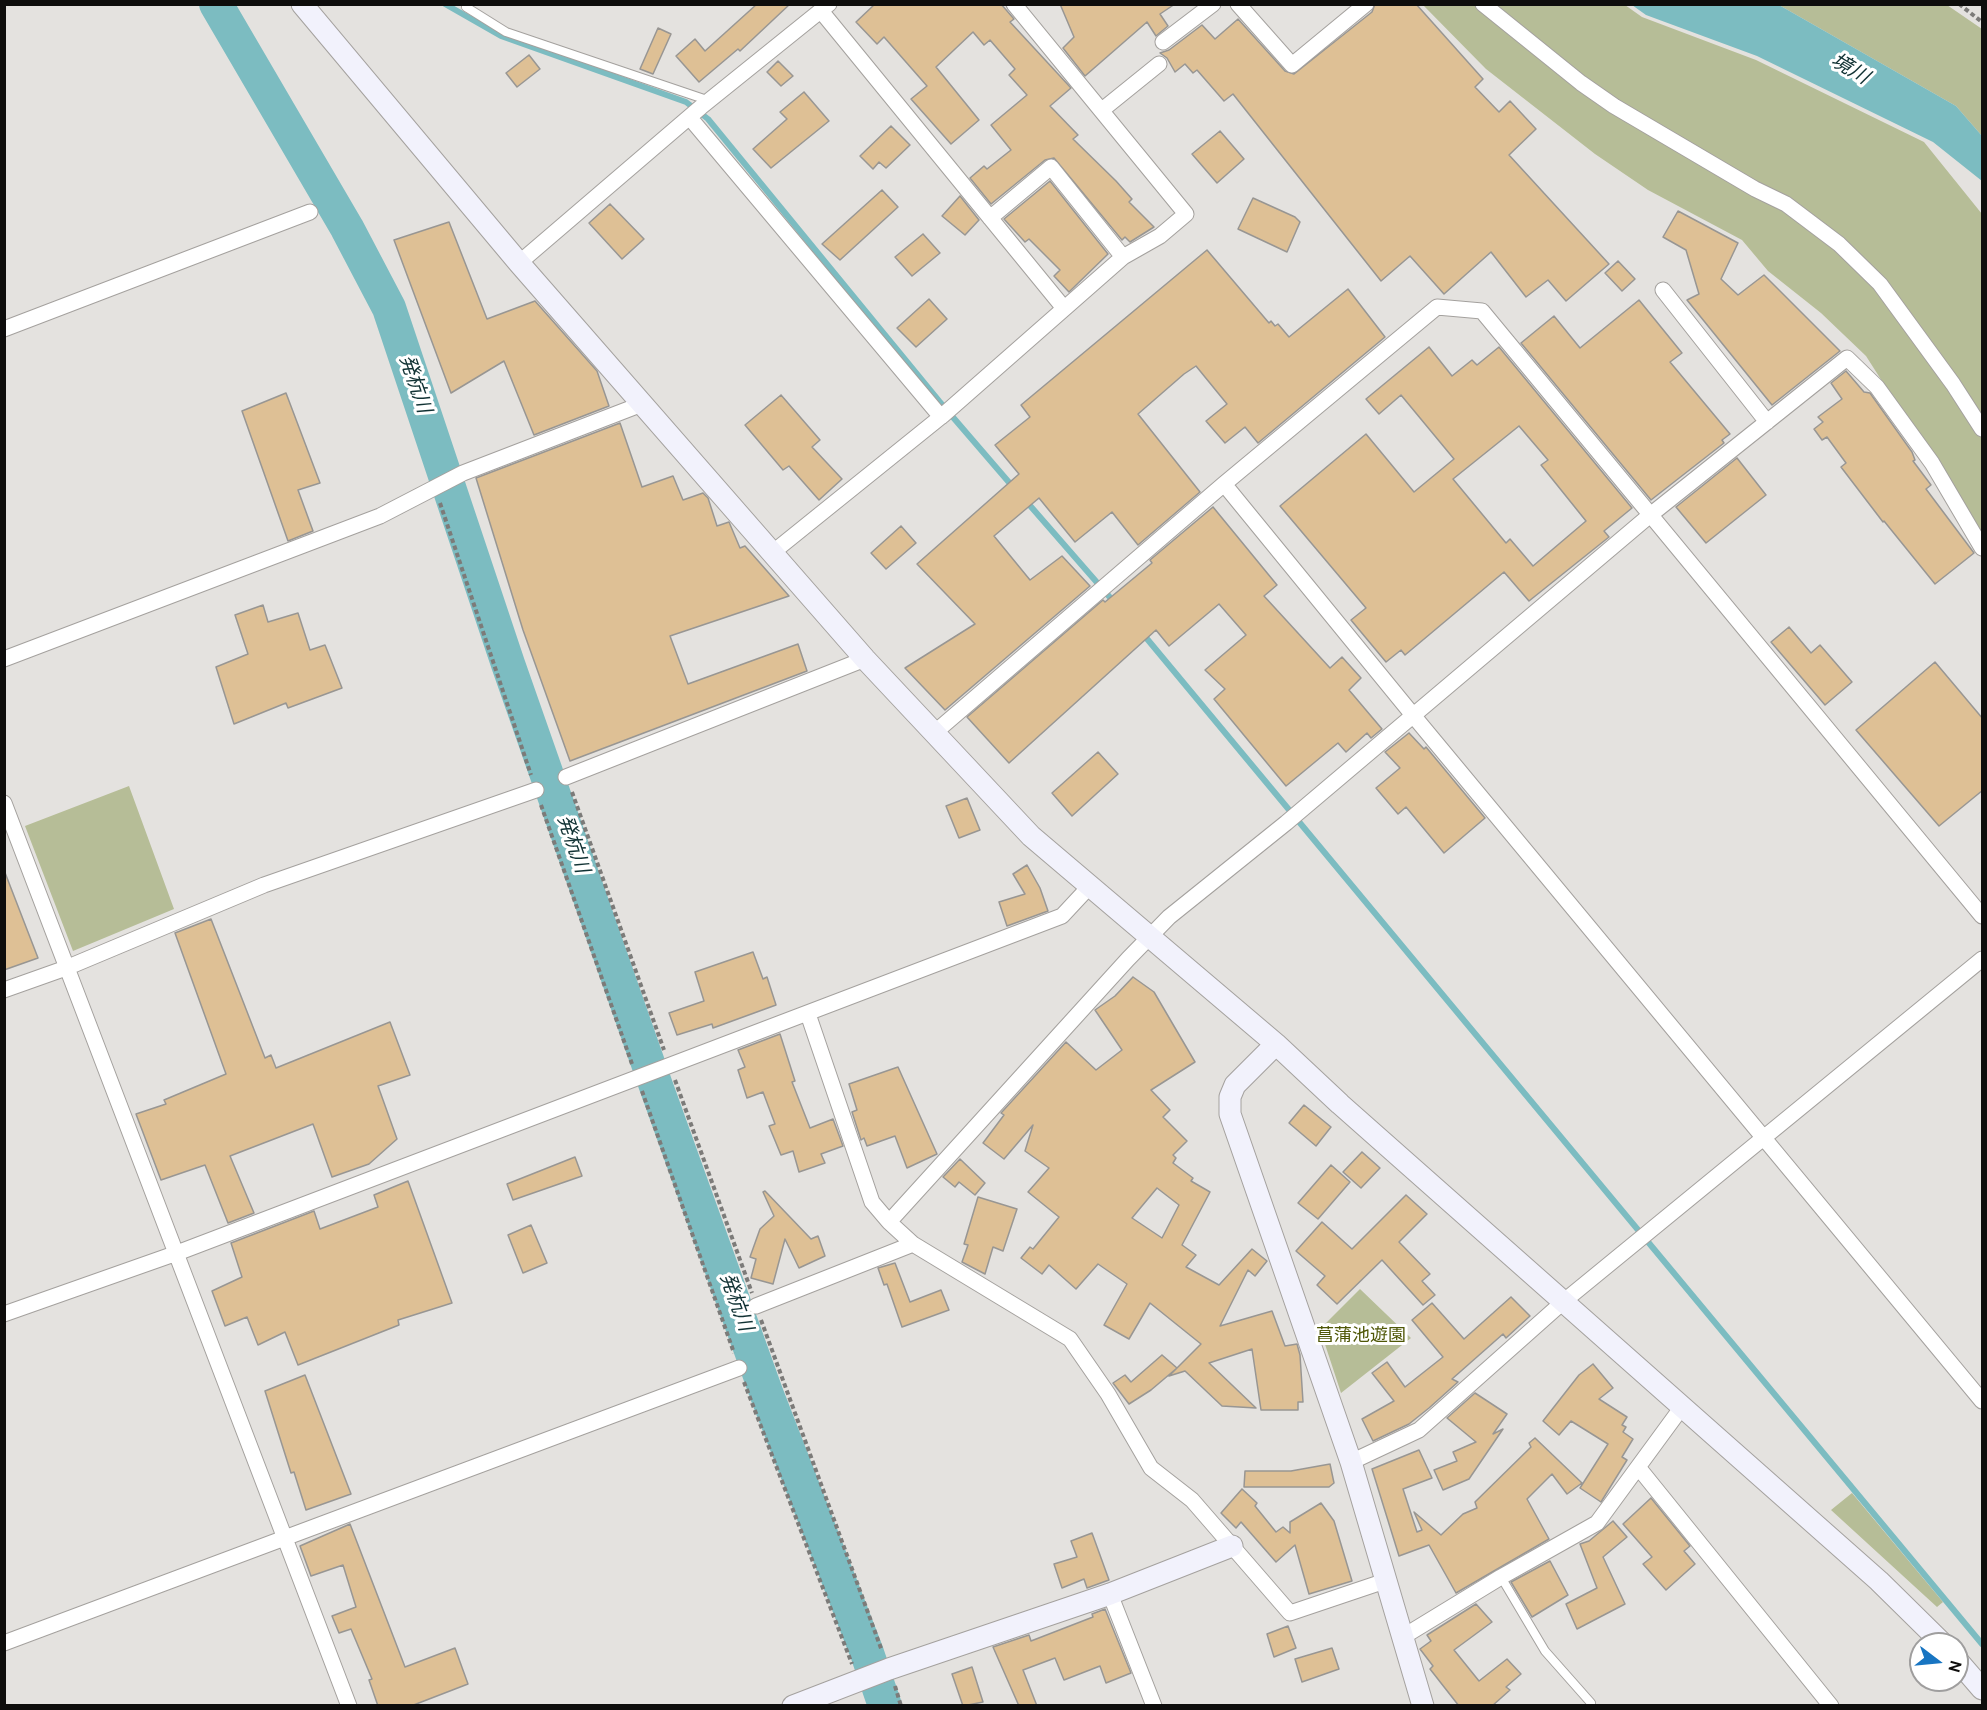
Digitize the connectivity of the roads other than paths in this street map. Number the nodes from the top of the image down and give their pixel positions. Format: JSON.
{"nodes":[{"id":1,"x":302,"y":4,"type":"edge"},
{"id":2,"x":1014,"y":4,"type":"edge"},
{"id":3,"x":1213,"y":4,"type":"edge"},
{"id":4,"x":1238,"y":4,"type":"edge"},
{"id":5,"x":1366,"y":4,"type":"edge"},
{"id":6,"x":1483,"y":4,"type":"edge"},
{"id":7,"x":466,"y":7,"type":"dead end"},
{"id":8,"x":822,"y":7,"type":"edge"},
{"id":9,"x":1163,"y":42,"type":"dead end"},
{"id":10,"x":1159,"y":64,"type":"dead end"},
{"id":11,"x":699,"y":109,"type":"junction"},
{"id":12,"x":1102,"y":110,"type":"junction"},
{"id":13,"x":310,"y":212,"type":"dead end"},
{"id":14,"x":990,"y":218,"type":"junction"},
{"id":15,"x":1123,"y":257,"type":"junction"},
{"id":16,"x":519,"y":262,"type":"junction"},
{"id":17,"x":1663,"y":290,"type":"dead end"},
{"id":18,"x":1063,"y":307,"type":"junction"},
{"id":19,"x":4,"y":329,"type":"edge"},
{"id":20,"x":642,"y":404,"type":"junction"},
{"id":21,"x":941,"y":416,"type":"junction"},
{"id":22,"x":1767,"y":422,"type":"junction"},
{"id":23,"x":1983,"y":429,"type":"edge"},
{"id":24,"x":1224,"y":484,"type":"junction"},
{"id":25,"x":1649,"y":516,"type":"junction"},
{"id":26,"x":1983,"y":548,"type":"edge"},
{"id":27,"x":772,"y":553,"type":"junction"},
{"id":28,"x":4,"y":659,"type":"edge"},
{"id":29,"x":865,"y":659,"type":"junction"},
{"id":30,"x":1412,"y":714,"type":"junction"},
{"id":31,"x":933,"y":734,"type":"junction"},
{"id":32,"x":566,"y":777,"type":"road end"},
{"id":33,"x":536,"y":790,"type":"road end"},
{"id":34,"x":4,"y":803,"type":"edge"},
{"id":35,"x":1089,"y":886,"type":"junction"},
{"id":36,"x":1983,"y":916,"type":"edge"},
{"id":37,"x":1151,"y":937,"type":"junction"},
{"id":38,"x":1983,"y":959,"type":"edge"},
{"id":39,"x":66,"y":968,"type":"junction"},
{"id":40,"x":4,"y":990,"type":"edge"},
{"id":41,"x":808,"y":1014,"type":"junction"},
{"id":42,"x":1276,"y":1044,"type":"junction"},
{"id":43,"x":1765,"y":1139,"type":"junction"},
{"id":44,"x":889,"y":1222,"type":"junction"},
{"id":45,"x":913,"y":1244,"type":"junction"},
{"id":46,"x":177,"y":1253,"type":"junction"},
{"id":47,"x":1563,"y":1302,"type":"junction"},
{"id":48,"x":756,"y":1306,"type":"road end"},
{"id":49,"x":4,"y":1314,"type":"edge"},
{"id":50,"x":739,"y":1368,"type":"dead end"},
{"id":51,"x":1983,"y":1401,"type":"edge"},
{"id":52,"x":1682,"y":1407,"type":"junction"},
{"id":53,"x":1351,"y":1462,"type":"junction"},
{"id":54,"x":1638,"y":1467,"type":"junction"},
{"id":55,"x":284,"y":1540,"type":"junction"},
{"id":56,"x":1232,"y":1546,"type":"junction"},
{"id":57,"x":1501,"y":1577,"type":"junction"},
{"id":58,"x":1388,"y":1580,"type":"junction"},
{"id":59,"x":1110,"y":1594,"type":"junction"},
{"id":60,"x":1931,"y":1632,"type":"edge"},
{"id":61,"x":1401,"y":1638,"type":"junction"},
{"id":62,"x":4,"y":1643,"type":"edge"},
{"id":63,"x":1969,"y":1673,"type":"edge"},
{"id":64,"x":1983,"y":1689,"type":"edge"},
{"id":65,"x":1591,"y":1703,"type":"dead end"},
{"id":66,"x":349,"y":1706,"type":"edge"},
{"id":67,"x":793,"y":1706,"type":"edge"},
{"id":68,"x":1154,"y":1706,"type":"edge"},
{"id":69,"x":1423,"y":1706,"type":"edge"},
{"id":70,"x":1831,"y":1706,"type":"edge"}],
"edges":[{"from":1,"to":16,"type":"street"},
{"from":2,"to":12,"type":"street"},
{"from":3,"to":9,"type":"street"},
{"from":4,"to":5,"type":"street"},
{"from":6,"to":23,"type":"street"},
{"from":7,"to":11,"type":"lane"},
{"from":8,"to":11,"type":"street"},
{"from":8,"to":14,"type":"street"},
{"from":10,"to":12,"type":"street"},
{"from":11,"to":16,"type":"street"},
{"from":11,"to":21,"type":"street"},
{"from":12,"to":15,"type":"street"},
{"from":13,"to":19,"type":"street"},
{"from":14,"to":15,"type":"street"},
{"from":14,"to":18,"type":"street"},
{"from":15,"to":18,"type":"street"},
{"from":16,"to":20,"type":"street"},
{"from":17,"to":22,"type":"street"},
{"from":18,"to":21,"type":"street"},
{"from":20,"to":27,"type":"street"},
{"from":20,"to":28,"type":"street"},
{"from":21,"to":27,"type":"street"},
{"from":22,"to":25,"type":"street"},
{"from":22,"to":26,"type":"street"},
{"from":24,"to":25,"type":"street"},
{"from":24,"to":30,"type":"street"},
{"from":24,"to":31,"type":"street"},
{"from":25,"to":30,"type":"street"},
{"from":25,"to":36,"type":"street"},
{"from":27,"to":29,"type":"street"},
{"from":29,"to":31,"type":"street"},
{"from":29,"to":32,"type":"street"},
{"from":30,"to":37,"type":"street"},
{"from":30,"to":43,"type":"street"},
{"from":31,"to":35,"type":"street"},
{"from":33,"to":39,"type":"street"},
{"from":34,"to":39,"type":"street"},
{"from":35,"to":37,"type":"street"},
{"from":35,"to":41,"type":"street"},
{"from":37,"to":42,"type":"street"},
{"from":37,"to":44,"type":"street"},
{"from":38,"to":43,"type":"street"},
{"from":39,"to":40,"type":"street"},
{"from":39,"to":46,"type":"street"},
{"from":41,"to":44,"type":"street"},
{"from":41,"to":46,"type":"street"},
{"from":42,"to":47,"type":"street"},
{"from":42,"to":53,"type":"street"},
{"from":43,"to":47,"type":"street"},
{"from":43,"to":51,"type":"street"},
{"from":44,"to":45,"type":"street"},
{"from":45,"to":48,"type":"street"},
{"from":45,"to":56,"type":"street"},
{"from":46,"to":49,"type":"street"},
{"from":46,"to":55,"type":"street"},
{"from":47,"to":52,"type":"street"},
{"from":47,"to":53,"type":"street"},
{"from":50,"to":55,"type":"street"},
{"from":52,"to":54,"type":"street"},
{"from":52,"to":60,"type":"street"},
{"from":53,"to":58,"type":"street"},
{"from":54,"to":57,"type":"street"},
{"from":54,"to":70,"type":"street"},
{"from":55,"to":62,"type":"street"},
{"from":55,"to":66,"type":"street"},
{"from":56,"to":58,"type":"street"},
{"from":56,"to":59,"type":"street"},
{"from":57,"to":61,"type":"street"},
{"from":57,"to":65,"type":"lane"},
{"from":58,"to":61,"type":"street"},
{"from":59,"to":67,"type":"street"},
{"from":59,"to":68,"type":"street"},
{"from":61,"to":69,"type":"street"},
{"from":63,"to":64,"type":"street"}]}
